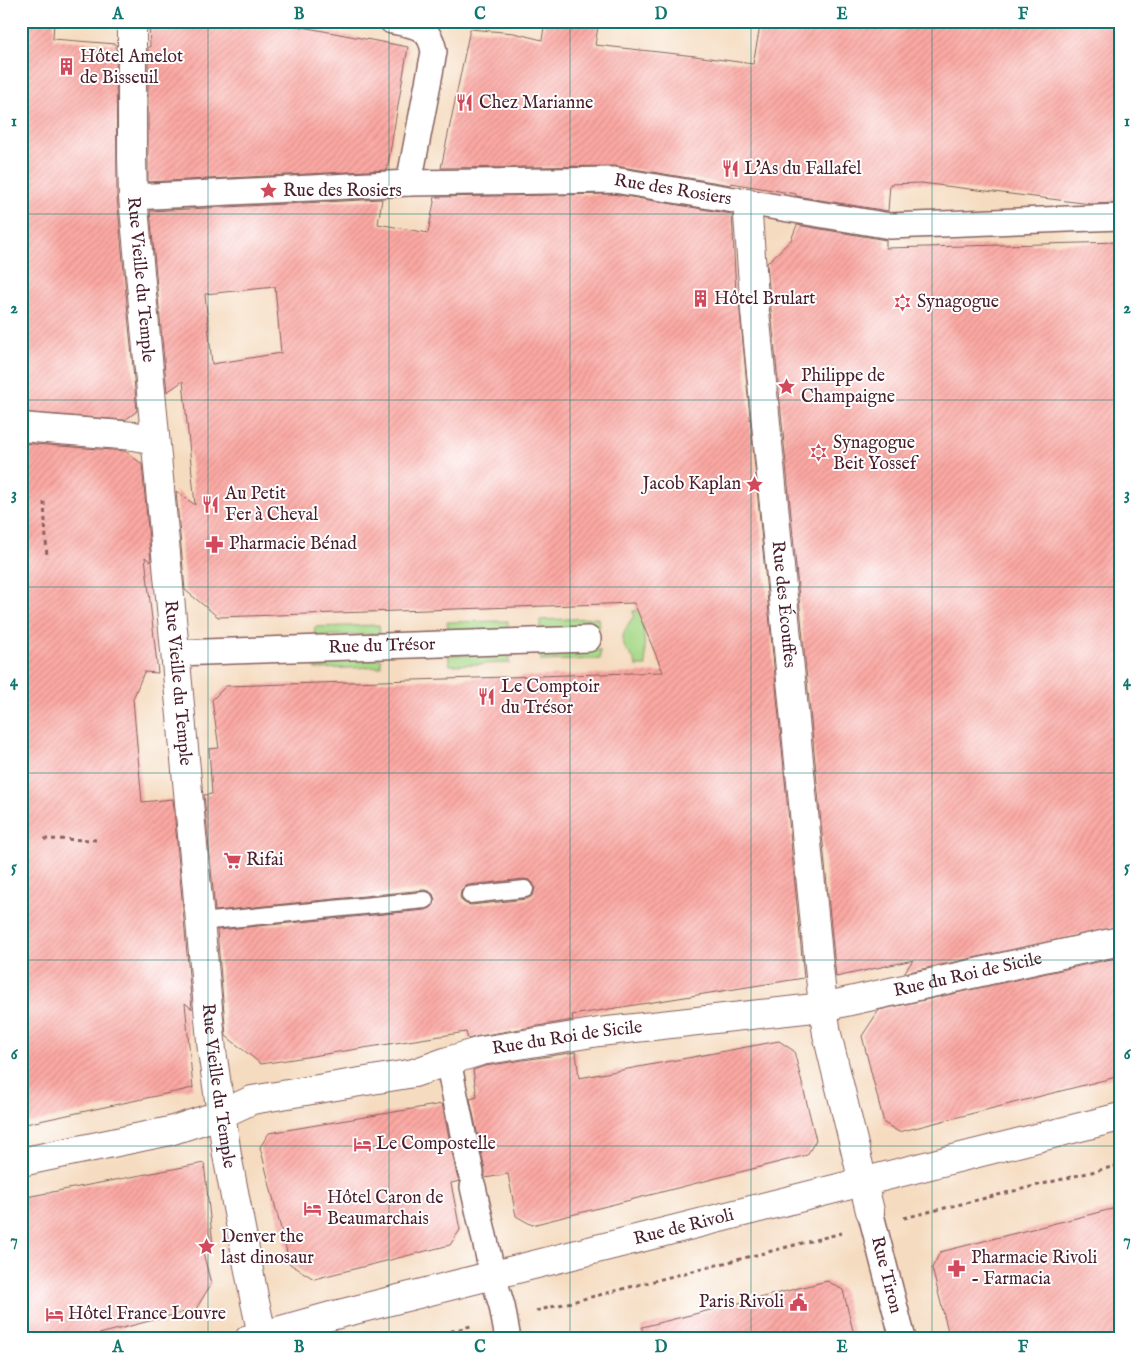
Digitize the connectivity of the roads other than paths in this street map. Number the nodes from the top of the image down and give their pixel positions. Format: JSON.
{"nodes":[{"id":1,"x":132,"y":21,"type":"edge"},
{"id":2,"x":392,"y":21,"type":"edge"},
{"id":3,"x":433,"y":27,"type":"edge"},
{"id":4,"x":409,"y":183,"type":"junction"},
{"id":5,"x":133,"y":197,"type":"junction"},
{"id":6,"x":747,"y":202,"type":"junction"},
{"id":7,"x":1120,"y":217,"type":"edge"},
{"id":8,"x":21,"y":427,"type":"edge"},
{"id":9,"x":155,"y":440,"type":"junction"},
{"id":10,"x":588,"y":640,"type":"dead end"},
{"id":11,"x":176,"y":653,"type":"junction"},
{"id":12,"x":525,"y":889,"type":"dead end"},
{"id":13,"x":470,"y":895,"type":"dead end"},
{"id":14,"x":425,"y":900,"type":"dead end"},
{"id":15,"x":200,"y":922,"type":"junction"},
{"id":16,"x":1120,"y":941,"type":"edge"},
{"id":17,"x":823,"y":1007,"type":"junction"},
{"id":18,"x":448,"y":1061,"type":"junction"},
{"id":19,"x":222,"y":1114,"type":"junction"},
{"id":20,"x":1120,"y":1117,"type":"edge"},
{"id":21,"x":21,"y":1162,"type":"edge"},
{"id":22,"x":863,"y":1182,"type":"junction"},
{"id":23,"x":870,"y":1211,"type":"joint"},
{"id":24,"x":493,"y":1276,"type":"junction"},
{"id":25,"x":506,"y":1329,"type":"edge"},
{"id":26,"x":258,"y":1338,"type":"edge"},
{"id":27,"x":903,"y":1339,"type":"edge"}],
"edges":[{"from":1,"to":5,"type":"street","name":"Rue Vieille du Temple"},
{"from":2,"to":3,"type":"street"},
{"from":3,"to":4,"type":"street"},
{"from":4,"to":5,"type":"street","name":"Rue des Rosiers"},
{"from":4,"to":6,"type":"street","name":"Rue des Rosiers"},
{"from":5,"to":9,"type":"street","name":"Rue Vieille du Temple"},
{"from":6,"to":7,"type":"street","name":"Rue des Rosiers"},
{"from":6,"to":17,"type":"street","name":"Rue des Écouffes"},
{"from":8,"to":9,"type":"street"},
{"from":9,"to":11,"type":"street","name":"Rue Vieille du Temple"},
{"from":10,"to":11,"type":"street","name":"Rue du Trésor"},
{"from":11,"to":15,"type":"street","name":"Rue Vieille du Temple"},
{"from":12,"to":13,"type":"lane"},
{"from":14,"to":15,"type":"lane"},
{"from":15,"to":19,"type":"street","name":"Rue Vieille du Temple"},
{"from":16,"to":17,"type":"street","name":"Rue du Roi de Sicile"},
{"from":17,"to":18,"type":"street","name":"Rue du Roi de Sicile"},
{"from":17,"to":22,"type":"street","name":"Rue des Écouffes"},
{"from":18,"to":19,"type":"street","name":"Rue du Roi de Sicile"},
{"from":18,"to":24,"type":"street"},
{"from":19,"to":21,"type":"street","name":"Rue du Roi de Sicile"},
{"from":19,"to":26,"type":"street","name":"Rue Vieille du Temple"},
{"from":20,"to":22,"type":"street","name":"Rue de Rivoli"},
{"from":22,"to":23,"type":"street"},
{"from":22,"to":24,"type":"street","name":"Rue de Rivoli"},
{"from":23,"to":27,"type":"street","name":"Rue Tiron"},
{"from":24,"to":25,"type":"street"},
{"from":24,"to":26,"type":"street","name":"Rue de Rivoli"}]}
